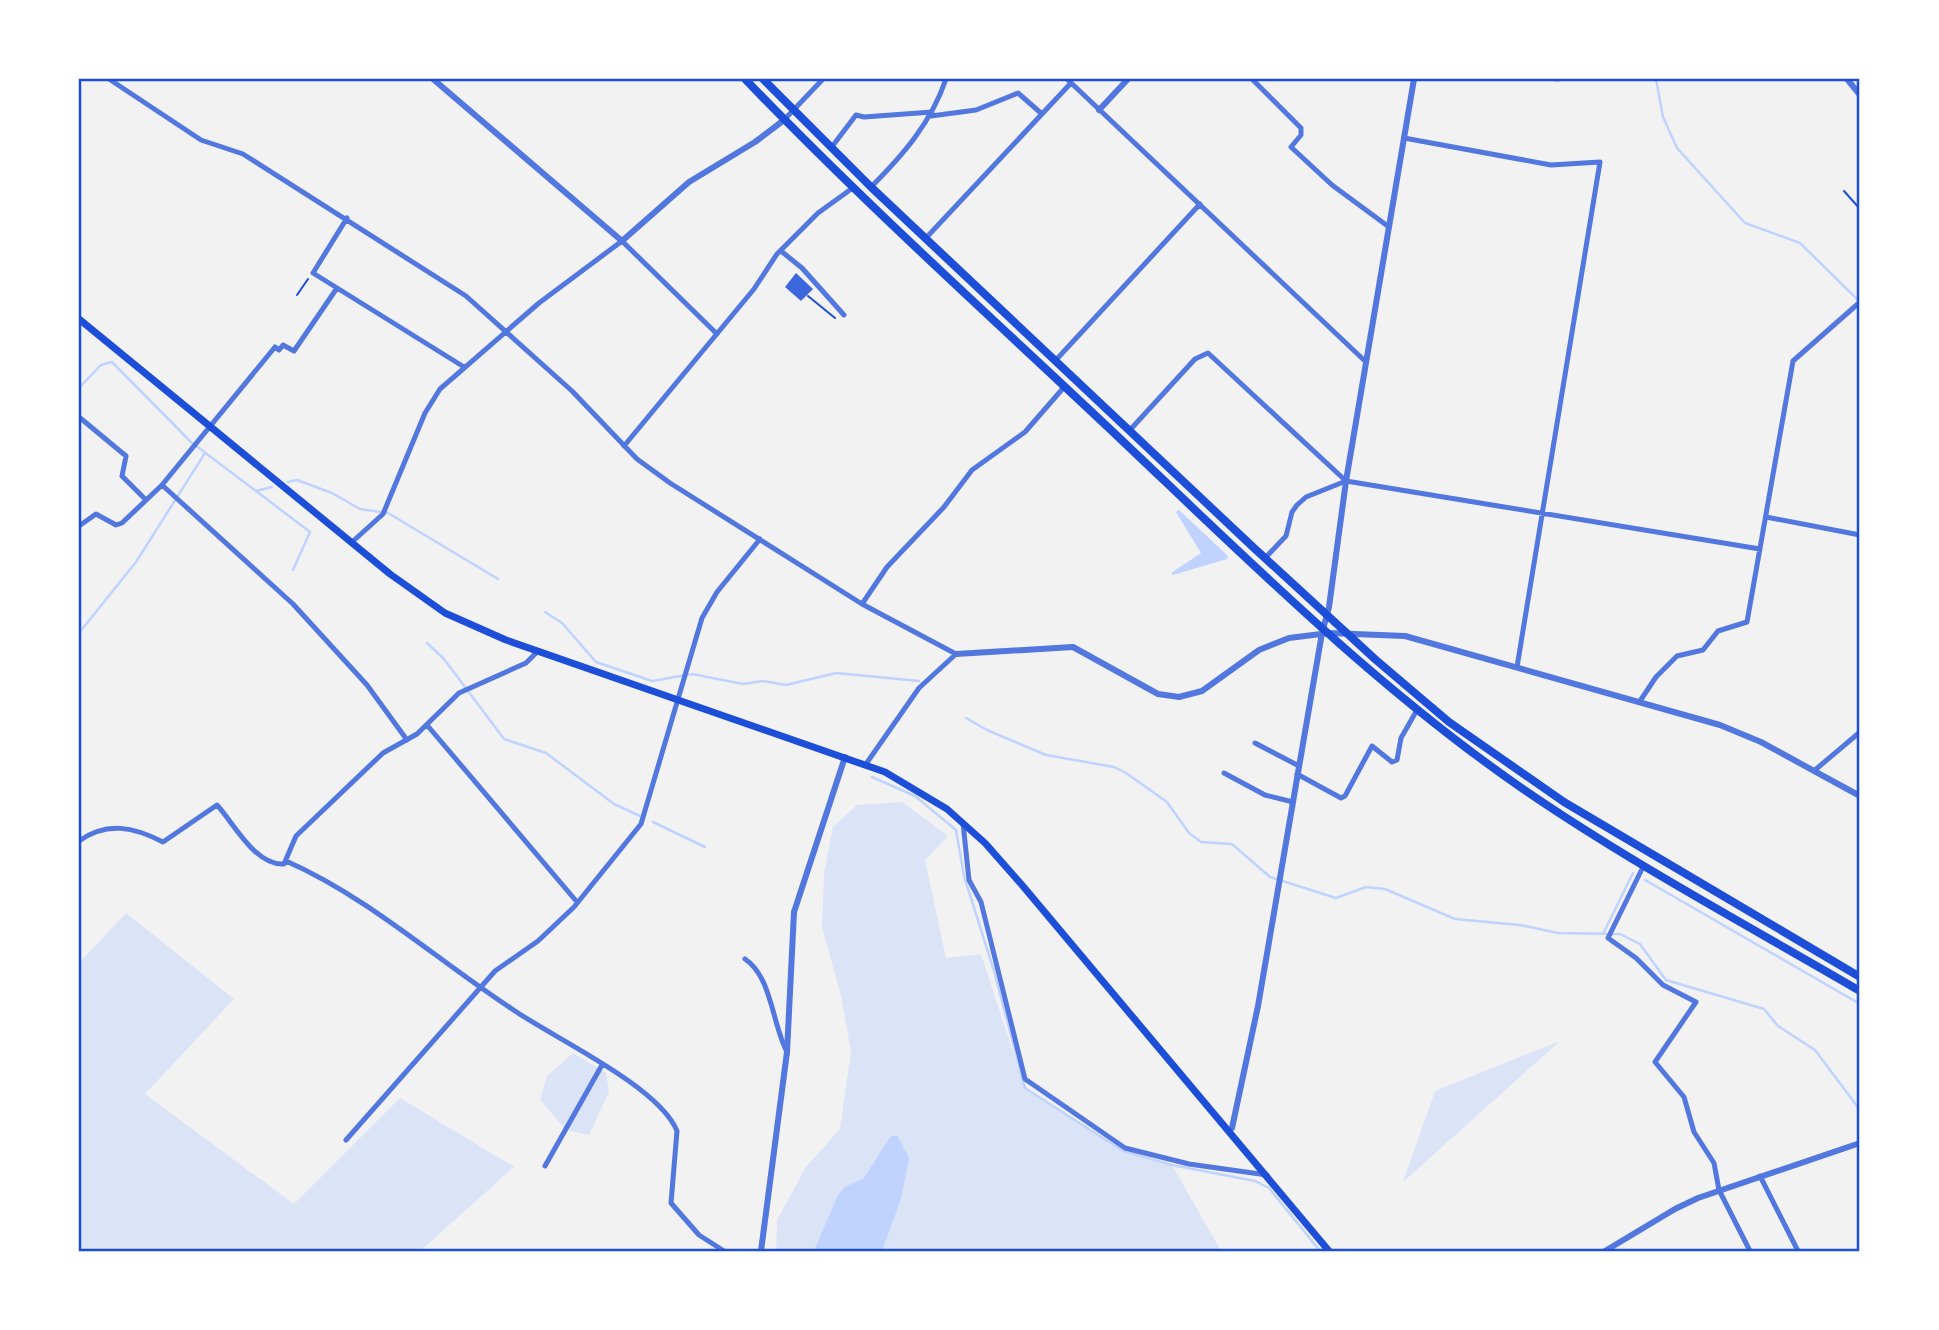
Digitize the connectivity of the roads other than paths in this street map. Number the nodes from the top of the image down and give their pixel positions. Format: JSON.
{"nodes":[{"id":1,"x":109,"y":79,"type":"edge"},
{"id":2,"x":433,"y":79,"type":"edge"},
{"id":3,"x":745,"y":79,"type":"edge"},
{"id":4,"x":763,"y":79,"type":"edge"},
{"id":5,"x":823,"y":79,"type":"edge"},
{"id":6,"x":946,"y":79,"type":"edge"},
{"id":7,"x":1128,"y":79,"type":"edge"},
{"id":8,"x":1252,"y":79,"type":"edge"},
{"id":9,"x":1414,"y":79,"type":"edge"},
{"id":10,"x":1847,"y":79,"type":"edge"},
{"id":11,"x":1069,"y":81,"type":"edge"},
{"id":12,"x":1860,"y":95,"type":"edge"},
{"id":13,"x":794,"y":110,"type":"junction"},
{"id":14,"x":1099,"y":110,"type":"junction"},
{"id":15,"x":931,"y":114,"type":"junction"},
{"id":16,"x":1042,"y":114,"type":"junction"},
{"id":17,"x":784,"y":120,"type":"junction"},
{"id":18,"x":1404,"y":138,"type":"junction"},
{"id":19,"x":831,"y":148,"type":"junction"},
{"id":20,"x":854,"y":187,"type":"junction"},
{"id":21,"x":871,"y":187,"type":"junction"},
{"id":22,"x":1200,"y":204,"type":"junction"},
{"id":23,"x":347,"y":218,"type":"junction"},
{"id":24,"x":1389,"y":227,"type":"junction"},
{"id":25,"x":925,"y":239,"type":"junction"},
{"id":26,"x":622,"y":241,"type":"junction"},
{"id":27,"x":780,"y":251,"type":"junction"},
{"id":28,"x":337,"y":288,"type":"junction"},
{"id":29,"x":1858,"y":304,"type":"edge"},
{"id":30,"x":1860,"y":313,"type":"edge"},
{"id":31,"x":844,"y":315,"type":"dead end"},
{"id":32,"x":79,"y":319,"type":"edge"},
{"id":33,"x":506,"y":331,"type":"junction"},
{"id":34,"x":717,"y":334,"type":"junction"},
{"id":35,"x":1055,"y":361,"type":"junction"},
{"id":36,"x":1366,"y":362,"type":"junction"},
{"id":37,"x":464,"y":367,"type":"junction"},
{"id":38,"x":1065,"y":386,"type":"junction"},
{"id":39,"x":79,"y":417,"type":"edge"},
{"id":40,"x":209,"y":427,"type":"junction"},
{"id":41,"x":1129,"y":430,"type":"junction"},
{"id":42,"x":624,"y":446,"type":"junction"},
{"id":43,"x":1346,"y":481,"type":"junction"},
{"id":44,"x":162,"y":485,"type":"junction"},
{"id":45,"x":145,"y":499,"type":"junction"},
{"id":46,"x":1544,"y":514,"type":"junction"},
{"id":47,"x":1766,"y":517,"type":"junction"},
{"id":48,"x":79,"y":526,"type":"edge"},
{"id":49,"x":1860,"y":535,"type":"edge"},
{"id":50,"x":760,"y":540,"type":"junction"},
{"id":51,"x":351,"y":543,"type":"junction"},
{"id":52,"x":1760,"y":550,"type":"junction"},
{"id":53,"x":1265,"y":558,"type":"junction"},
{"id":54,"x":862,"y":604,"type":"junction"},
{"id":55,"x":1327,"y":615,"type":"junction"},
{"id":56,"x":1325,"y":631,"type":"junction"},
{"id":57,"x":1347,"y":633,"type":"junction"},
{"id":58,"x":537,"y":652,"type":"junction"},
{"id":59,"x":956,"y":654,"type":"junction"},
{"id":60,"x":1517,"y":667,"type":"junction"},
{"id":61,"x":678,"y":699,"type":"junction"},
{"id":62,"x":1640,"y":701,"type":"junction"},
{"id":63,"x":1418,"y":710,"type":"junction"},
{"id":64,"x":426,"y":725,"type":"junction"},
{"id":65,"x":1860,"y":732,"type":"edge"},
{"id":66,"x":407,"y":740,"type":"junction"},
{"id":67,"x":1255,"y":743,"type":"dead end"},
{"id":68,"x":845,"y":757,"type":"junction"},
{"id":69,"x":866,"y":764,"type":"junction"},
{"id":70,"x":1298,"y":770,"type":"junction"},
{"id":71,"x":1815,"y":770,"type":"junction"},
{"id":72,"x":1224,"y":773,"type":"dead end"},
{"id":73,"x":1860,"y":796,"type":"edge"},
{"id":74,"x":1293,"y":802,"type":"junction"},
{"id":75,"x":963,"y":823,"type":"junction"},
{"id":76,"x":79,"y":841,"type":"edge"},
{"id":77,"x":286,"y":861,"type":"junction"},
{"id":78,"x":1644,"y":865,"type":"junction"},
{"id":79,"x":577,"y":902,"type":"junction"},
{"id":80,"x":744,"y":959,"type":"dead end"},
{"id":81,"x":1860,"y":977,"type":"edge"},
{"id":82,"x":481,"y":986,"type":"junction"},
{"id":83,"x":1860,"y":991,"type":"edge"},
{"id":84,"x":788,"y":1052,"type":"junction"},
{"id":85,"x":602,"y":1065,"type":"junction"},
{"id":86,"x":1233,"y":1128,"type":"dead end"},
{"id":87,"x":346,"y":1140,"type":"dead end"},
{"id":88,"x":1860,"y":1143,"type":"edge"},
{"id":89,"x":545,"y":1166,"type":"dead end"},
{"id":90,"x":1268,"y":1175,"type":"junction"},
{"id":91,"x":1760,"y":1175,"type":"junction"},
{"id":92,"x":1719,"y":1190,"type":"junction"},
{"id":93,"x":724,"y":1251,"type":"edge"},
{"id":94,"x":761,"y":1251,"type":"edge"},
{"id":95,"x":1329,"y":1251,"type":"edge"},
{"id":96,"x":1605,"y":1251,"type":"edge"},
{"id":97,"x":1750,"y":1251,"type":"edge"},
{"id":98,"x":1798,"y":1251,"type":"edge"}],
"edges":[{"from":1,"to":23,"type":"street"},
{"from":2,"to":26,"type":"street"},
{"from":3,"to":17,"type":"highway"},
{"from":4,"to":13,"type":"highway"},
{"from":5,"to":13,"type":"street"},
{"from":6,"to":15,"type":"street"},
{"from":7,"to":14,"type":"street"},
{"from":8,"to":24,"type":"street"},
{"from":9,"to":18,"type":"street"},
{"from":10,"to":12,"type":"street"},
{"from":11,"to":14,"type":"street"},
{"from":11,"to":16,"type":"street"},
{"from":13,"to":17,"type":"street"},
{"from":13,"to":19,"type":"highway"},
{"from":14,"to":22,"type":"street"},
{"from":15,"to":16,"type":"street"},
{"from":15,"to":19,"type":"street"},
{"from":15,"to":21,"type":"street"},
{"from":16,"to":25,"type":"street"},
{"from":17,"to":20,"type":"highway"},
{"from":17,"to":26,"type":"street"},
{"from":18,"to":24,"type":"street"},
{"from":18,"to":46,"type":"street"},
{"from":19,"to":21,"type":"highway"},
{"from":20,"to":27,"type":"street"},
{"from":20,"to":38,"type":"highway"},
{"from":21,"to":25,"type":"highway"},
{"from":22,"to":35,"type":"street"},
{"from":22,"to":36,"type":"street"},
{"from":23,"to":28,"type":"street"},
{"from":23,"to":33,"type":"street"},
{"from":24,"to":36,"type":"street"},
{"from":25,"to":35,"type":"highway"},
{"from":26,"to":33,"type":"street"},
{"from":26,"to":34,"type":"street"},
{"from":27,"to":31,"type":"street"},
{"from":27,"to":34,"type":"street"},
{"from":28,"to":37,"type":"street"},
{"from":28,"to":40,"type":"street"},
{"from":29,"to":30,"type":"street"},
{"from":29,"to":47,"type":"street"},
{"from":32,"to":40,"type":"main road"},
{"from":33,"to":37,"type":"street"},
{"from":33,"to":42,"type":"street"},
{"from":34,"to":42,"type":"street"},
{"from":35,"to":41,"type":"highway"},
{"from":36,"to":43,"type":"street"},
{"from":37,"to":51,"type":"street"},
{"from":38,"to":54,"type":"street"},
{"from":38,"to":56,"type":"highway"},
{"from":39,"to":45,"type":"street"},
{"from":40,"to":44,"type":"street"},
{"from":40,"to":51,"type":"main road"},
{"from":41,"to":43,"type":"street"},
{"from":41,"to":53,"type":"highway"},
{"from":42,"to":50,"type":"street"},
{"from":43,"to":46,"type":"street"},
{"from":43,"to":53,"type":"street"},
{"from":43,"to":55,"type":"street"},
{"from":44,"to":45,"type":"street"},
{"from":44,"to":66,"type":"street"},
{"from":45,"to":48,"type":"street"},
{"from":46,"to":52,"type":"street"},
{"from":46,"to":60,"type":"street"},
{"from":47,"to":49,"type":"street"},
{"from":47,"to":52,"type":"street"},
{"from":50,"to":54,"type":"street"},
{"from":50,"to":61,"type":"street"},
{"from":51,"to":58,"type":"main road"},
{"from":52,"to":62,"type":"street"},
{"from":53,"to":55,"type":"highway"},
{"from":54,"to":59,"type":"street"},
{"from":55,"to":56,"type":"street"},
{"from":55,"to":57,"type":"highway"},
{"from":56,"to":57,"type":"street"},
{"from":56,"to":59,"type":"street"},
{"from":56,"to":63,"type":"highway"},
{"from":56,"to":70,"type":"street"},
{"from":57,"to":60,"type":"street"},
{"from":57,"to":81,"type":"highway"},
{"from":58,"to":61,"type":"main road"},
{"from":58,"to":64,"type":"street"},
{"from":59,"to":69,"type":"street"},
{"from":60,"to":62,"type":"street"},
{"from":61,"to":68,"type":"main road"},
{"from":61,"to":79,"type":"street"},
{"from":62,"to":71,"type":"street"},
{"from":63,"to":70,"type":"street"},
{"from":63,"to":78,"type":"highway"},
{"from":64,"to":66,"type":"street"},
{"from":64,"to":79,"type":"street"},
{"from":65,"to":71,"type":"street"},
{"from":66,"to":77,"type":"street"},
{"from":67,"to":70,"type":"street"},
{"from":68,"to":69,"type":"main road"},
{"from":68,"to":84,"type":"street"},
{"from":69,"to":75,"type":"main road"},
{"from":70,"to":74,"type":"street"},
{"from":71,"to":73,"type":"street"},
{"from":72,"to":74,"type":"street"},
{"from":74,"to":86,"type":"street"},
{"from":75,"to":90,"type":"main road"},
{"from":75,"to":90,"type":"street"},
{"from":76,"to":77,"type":"street"},
{"from":77,"to":82,"type":"street"},
{"from":78,"to":83,"type":"highway"},
{"from":78,"to":92,"type":"street"},
{"from":79,"to":82,"type":"street"},
{"from":80,"to":84,"type":"street"},
{"from":82,"to":85,"type":"street"},
{"from":82,"to":87,"type":"street"},
{"from":84,"to":94,"type":"street"},
{"from":85,"to":89,"type":"street"},
{"from":85,"to":93,"type":"street"},
{"from":88,"to":91,"type":"street"},
{"from":90,"to":95,"type":"main road"},
{"from":91,"to":92,"type":"street"},
{"from":91,"to":98,"type":"street"},
{"from":92,"to":96,"type":"street"},
{"from":92,"to":97,"type":"street"}]}
